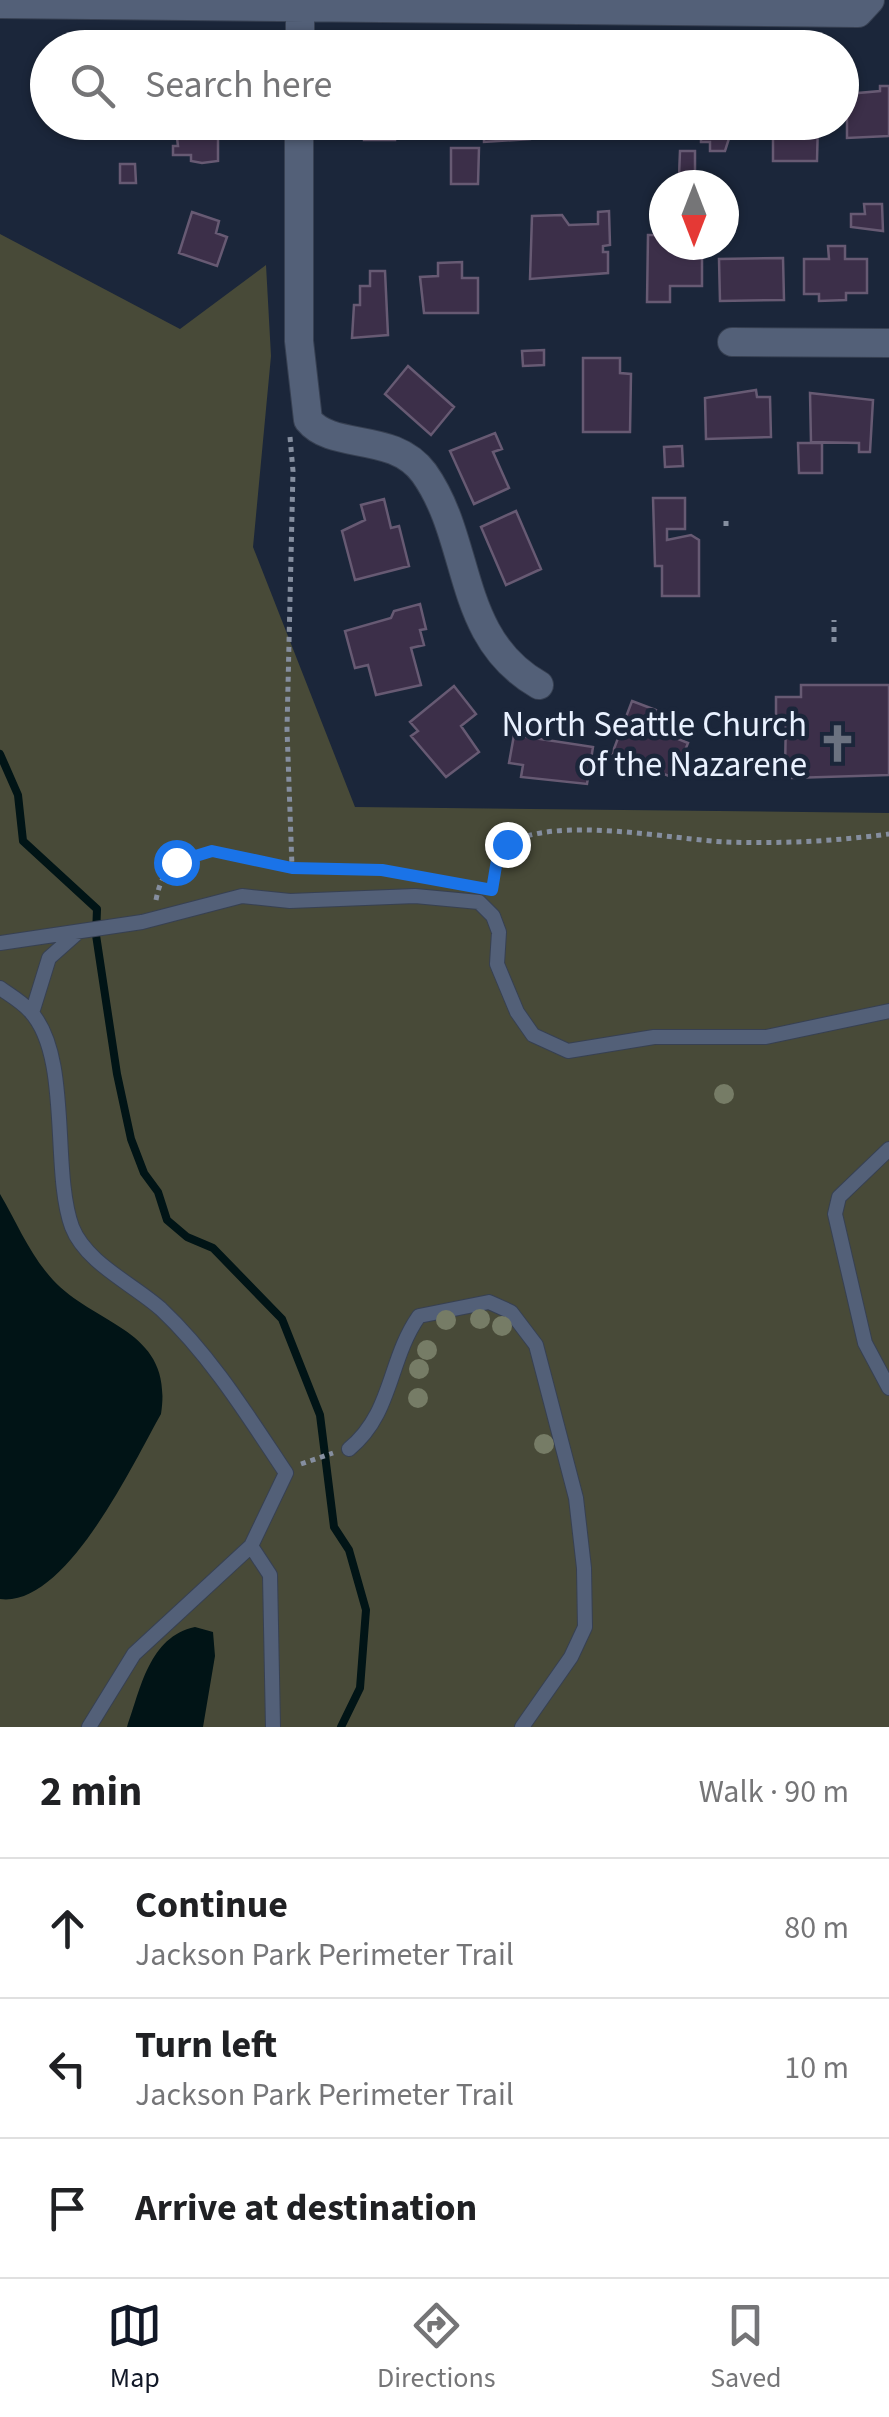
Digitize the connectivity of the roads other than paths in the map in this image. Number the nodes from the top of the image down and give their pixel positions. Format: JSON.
{"nodes":[{"id":1,"x":870,"y":0,"type":"edge"},
{"id":2,"x":0,"y":4,"type":"edge"},
{"id":3,"x":300,"y":5,"type":"edge"},
{"id":4,"x":299,"y":140,"type":"edge"},
{"id":5,"x":732,"y":342,"type":"dead end"},
{"id":6,"x":889,"y":343,"type":"edge"},
{"id":7,"x":540,"y":685,"type":"dead end"},
{"id":8,"x":82,"y":930,"type":"junction"},
{"id":9,"x":0,"y":943,"type":"edge"},
{"id":10,"x":0,"y":988,"type":"edge"},
{"id":11,"x":889,"y":1011,"type":"edge"},
{"id":12,"x":32,"y":1013,"type":"junction"},
{"id":13,"x":889,"y":1150,"type":"edge"},
{"id":14,"x":889,"y":1388,"type":"edge"},
{"id":15,"x":348,"y":1449,"type":"dead end"},
{"id":16,"x":251,"y":1546,"type":"junction"},
{"id":17,"x":88,"y":1727,"type":"edge"},
{"id":18,"x":274,"y":1727,"type":"edge"},
{"id":19,"x":522,"y":1727,"type":"edge"}],
"edges":[{"from":1,"to":3,"type":"street"},
{"from":2,"to":3,"type":"street"},
{"from":4,"to":7,"type":"street"},
{"from":5,"to":6,"type":"street"},
{"from":8,"to":9,"type":"lane"},
{"from":8,"to":11,"type":"lane"},
{"from":8,"to":12,"type":"lane"},
{"from":10,"to":12,"type":"lane"},
{"from":12,"to":16,"type":"lane"},
{"from":13,"to":14,"type":"lane"},
{"from":15,"to":19,"type":"lane"},
{"from":16,"to":17,"type":"lane"},
{"from":16,"to":18,"type":"lane"}]}
